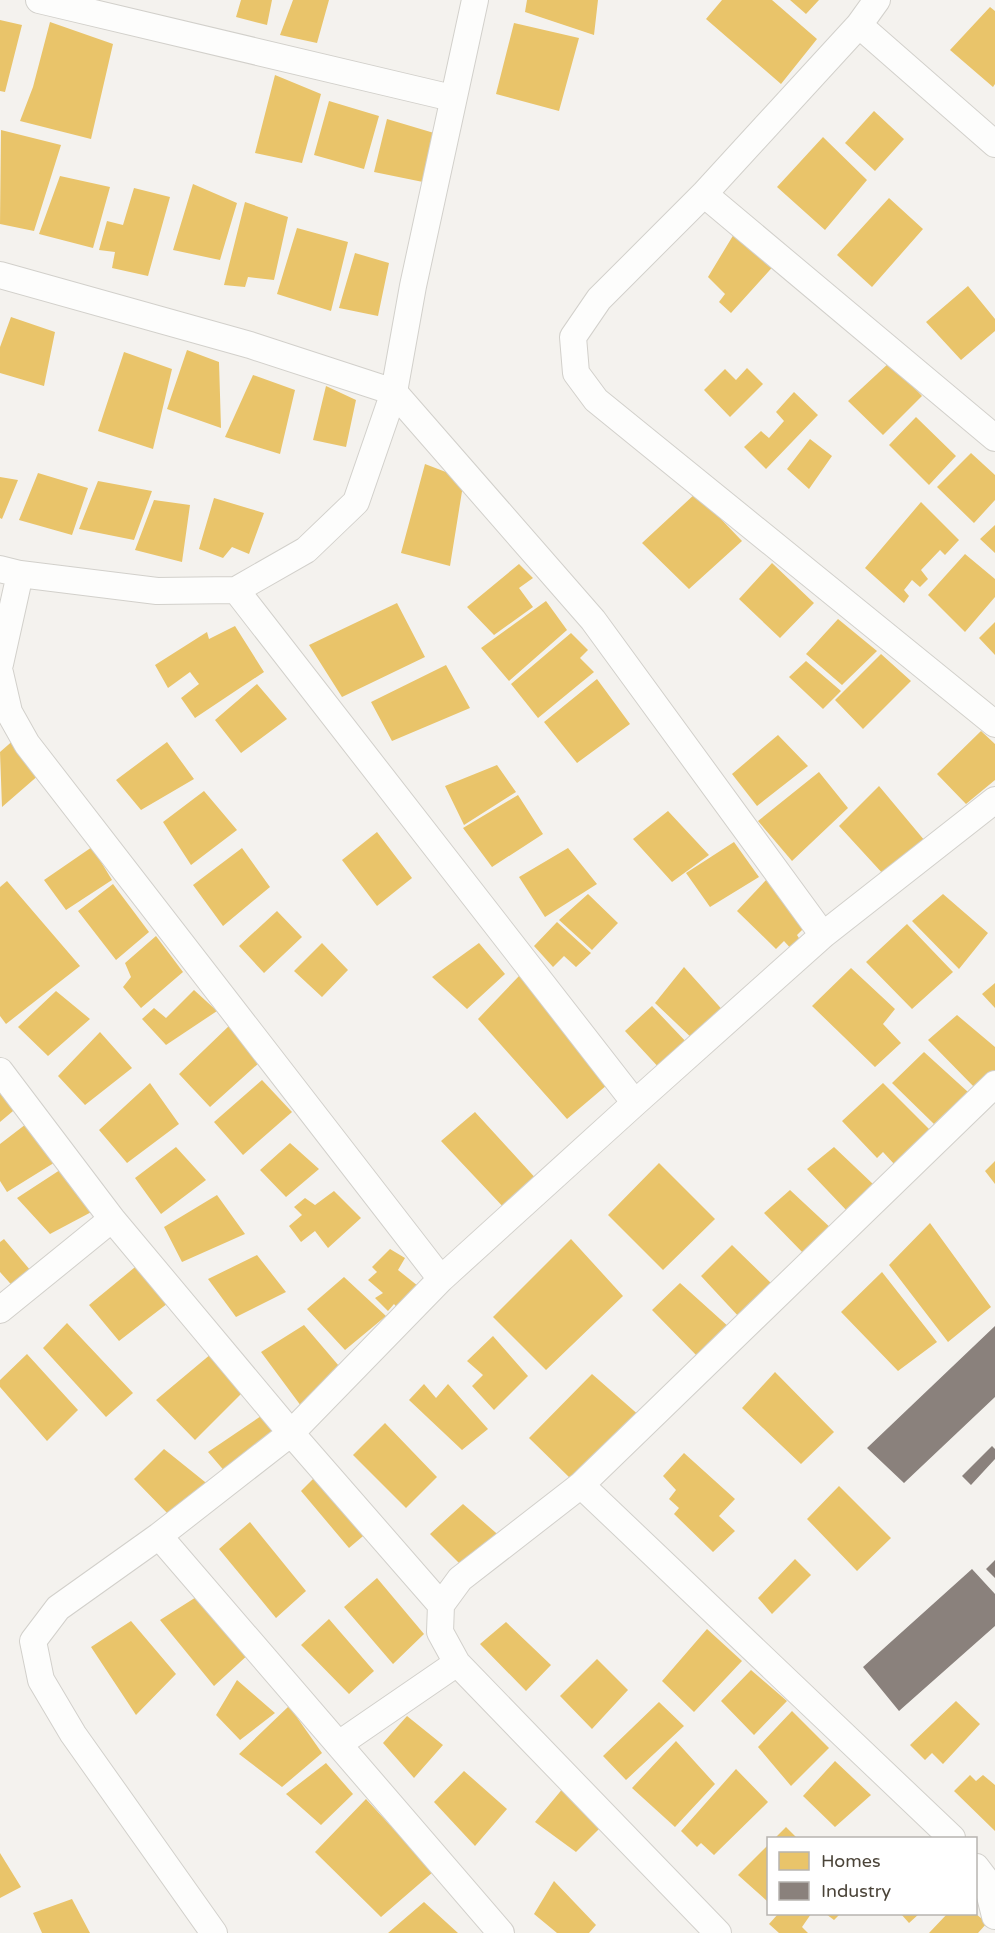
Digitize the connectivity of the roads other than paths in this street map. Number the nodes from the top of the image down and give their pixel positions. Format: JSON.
{"nodes":[{"id":1,"x":39,"y":0,"type":"edge"},
{"id":2,"x":475,"y":0,"type":"edge"},
{"id":3,"x":877,"y":0,"type":"edge"},
{"id":4,"x":859,"y":25,"type":"junction"},
{"id":5,"x":452,"y":98,"type":"junction"},
{"id":6,"x":995,"y":144,"type":"edge"},
{"id":7,"x":704,"y":194,"type":"junction"},
{"id":8,"x":0,"y":275,"type":"edge"},
{"id":9,"x":394,"y":392,"type":"junction"},
{"id":10,"x":995,"y":438,"type":"edge"},
{"id":11,"x":10,"y":572,"type":"edge"},
{"id":12,"x":236,"y":590,"type":"junction"},
{"id":13,"x":0,"y":664,"type":"edge"},
{"id":14,"x":0,"y":673,"type":"edge"},
{"id":15,"x":995,"y":724,"type":"edge"},
{"id":16,"x":995,"y":800,"type":"edge"},
{"id":17,"x":823,"y":935,"type":"junction"},
{"id":18,"x":0,"y":1071,"type":"edge"},
{"id":19,"x":992,"y":1093,"type":"edge"},
{"id":20,"x":634,"y":1102,"type":"junction"},
{"id":21,"x":112,"y":1219,"type":"junction"},
{"id":22,"x":441,"y":1279,"type":"junction"},
{"id":23,"x":0,"y":1310,"type":"edge"},
{"id":24,"x":291,"y":1433,"type":"junction"},
{"id":25,"x":581,"y":1485,"type":"junction"},
{"id":26,"x":159,"y":1536,"type":"junction"},
{"id":27,"x":441,"y":1605,"type":"junction"},
{"id":28,"x":457,"y":1663,"type":"junction"},
{"id":29,"x":339,"y":1744,"type":"junction"},
{"id":30,"x":950,"y":1837,"type":"edge"},
{"id":31,"x":977,"y":1869,"type":"edge"},
{"id":32,"x":995,"y":1916,"type":"edge"},
{"id":33,"x":995,"y":1923,"type":"edge"},
{"id":34,"x":208,"y":1931,"type":"edge"},
{"id":35,"x":501,"y":1933,"type":"edge"},
{"id":36,"x":718,"y":1933,"type":"edge"},
{"id":37,"x":991,"y":1933,"type":"edge"}],
"edges":[{"from":1,"to":5,"type":"street"},
{"from":2,"to":5,"type":"street"},
{"from":3,"to":4,"type":"street"},
{"from":4,"to":6,"type":"street"},
{"from":4,"to":7,"type":"street"},
{"from":5,"to":9,"type":"street"},
{"from":7,"to":10,"type":"street"},
{"from":7,"to":15,"type":"street"},
{"from":8,"to":9,"type":"street"},
{"from":9,"to":12,"type":"street"},
{"from":9,"to":17,"type":"street"},
{"from":11,"to":12,"type":"street"},
{"from":11,"to":13,"type":"street"},
{"from":12,"to":20,"type":"street"},
{"from":14,"to":22,"type":"street"},
{"from":16,"to":17,"type":"street"},
{"from":17,"to":20,"type":"street"},
{"from":18,"to":21,"type":"street"},
{"from":19,"to":25,"type":"street"},
{"from":20,"to":22,"type":"street"},
{"from":21,"to":23,"type":"street"},
{"from":21,"to":24,"type":"street"},
{"from":22,"to":24,"type":"street"},
{"from":24,"to":26,"type":"street"},
{"from":24,"to":27,"type":"street"},
{"from":25,"to":27,"type":"street"},
{"from":25,"to":30,"type":"street"},
{"from":26,"to":29,"type":"street"},
{"from":26,"to":34,"type":"street"},
{"from":27,"to":28,"type":"street"},
{"from":28,"to":29,"type":"street"},
{"from":28,"to":36,"type":"street"},
{"from":29,"to":35,"type":"street"},
{"from":31,"to":32,"type":"street"},
{"from":33,"to":37,"type":"street"}]}
